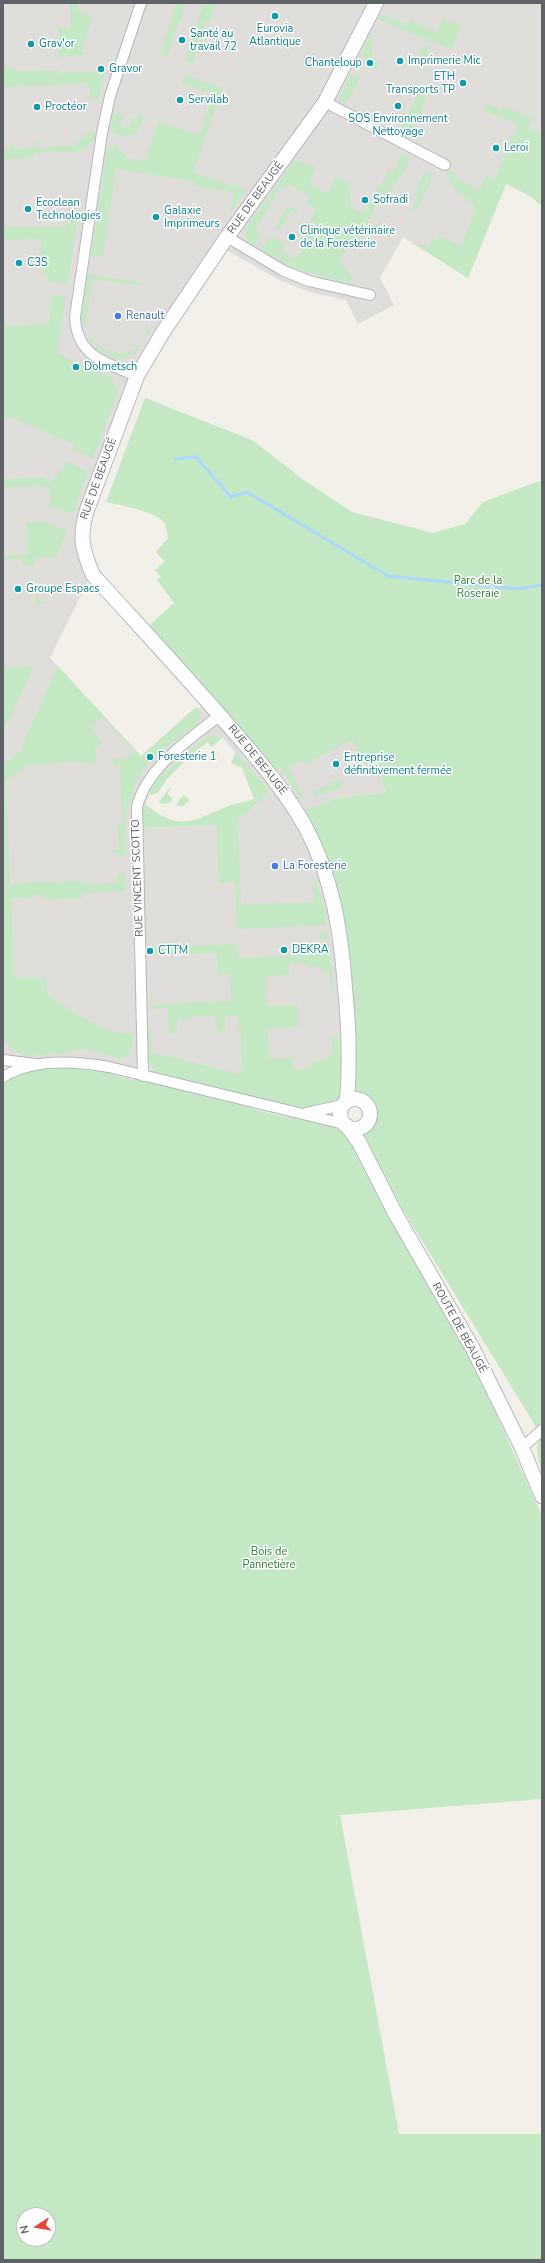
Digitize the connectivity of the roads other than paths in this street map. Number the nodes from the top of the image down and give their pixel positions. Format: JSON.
{"nodes":[{"id":1,"x":141,"y":3,"type":"edge"},
{"id":2,"x":376,"y":3,"type":"edge"},
{"id":3,"x":324,"y":102,"type":"junction"},
{"id":4,"x":445,"y":165,"type":"dead end"},
{"id":5,"x":227,"y":237,"type":"junction"},
{"id":6,"x":370,"y":295,"type":"dead end"},
{"id":7,"x":137,"y":376,"type":"junction"},
{"id":8,"x":220,"y":715,"type":"junction"},
{"id":9,"x":3,"y":1060,"type":"edge"},
{"id":10,"x":350,"y":1063,"type":"junction"},
{"id":11,"x":39,"y":1065,"type":"junction"},
{"id":12,"x":143,"y":1076,"type":"junction"},
{"id":13,"x":3,"y":1077,"type":"edge"},
{"id":14,"x":364,"y":1102,"type":"junction"},
{"id":15,"x":345,"y":1103,"type":"junction"},
{"id":16,"x":298,"y":1114,"type":"junction"},
{"id":17,"x":367,"y":1123,"type":"junction"},
{"id":18,"x":345,"y":1125,"type":"junction"},
{"id":19,"x":369,"y":1163,"type":"junction"},
{"id":20,"x":542,"y":1430,"type":"edge"},
{"id":21,"x":522,"y":1448,"type":"junction"},
{"id":22,"x":542,"y":1496,"type":"edge"}],
"edges":[{"from":1,"to":7,"type":"street"},
{"from":2,"to":3,"type":"street","name":"RUE DE BEAUGÉ"},
{"from":3,"to":4,"type":"street"},
{"from":3,"to":5,"type":"street","name":"RUE DE BEAUGÉ"},
{"from":5,"to":6,"type":"street"},
{"from":5,"to":7,"type":"street","name":"RUE DE BEAUGÉ"},
{"from":7,"to":8,"type":"street","name":"RUE DE BEAUGÉ"},
{"from":8,"to":10,"type":"street","name":"RUE DE BEAUGÉ"},
{"from":8,"to":12,"type":"street","name":"RUE VINCENT SCOTTO"},
{"from":9,"to":11,"type":"street"},
{"from":10,"to":14,"type":"street","name":"RUE DE BEAUGÉ"},
{"from":10,"to":15,"type":"street","name":"RUE DE BEAUGÉ"},
{"from":11,"to":12,"type":"street"},
{"from":11,"to":13,"type":"street"},
{"from":12,"to":16,"type":"street"},
{"from":14,"to":15,"type":"street"},
{"from":14,"to":17,"type":"street","name":"RUE DE BEAUGÉ"},
{"from":15,"to":16,"type":"street"},
{"from":15,"to":18,"type":"street","name":"RUE DE BEAUGÉ"},
{"from":16,"to":18,"type":"street"},
{"from":17,"to":18,"type":"street"},
{"from":17,"to":19,"type":"street","name":"ROUTE DE BEAUGÉ"},
{"from":18,"to":19,"type":"street","name":"ROUTE DE BEAUGÉ"},
{"from":19,"to":21,"type":"street","name":"ROUTE DE BEAUGÉ"},
{"from":20,"to":21,"type":"street"},
{"from":21,"to":22,"type":"street","name":"ROUTE DE BEAUGÉ"}]}
